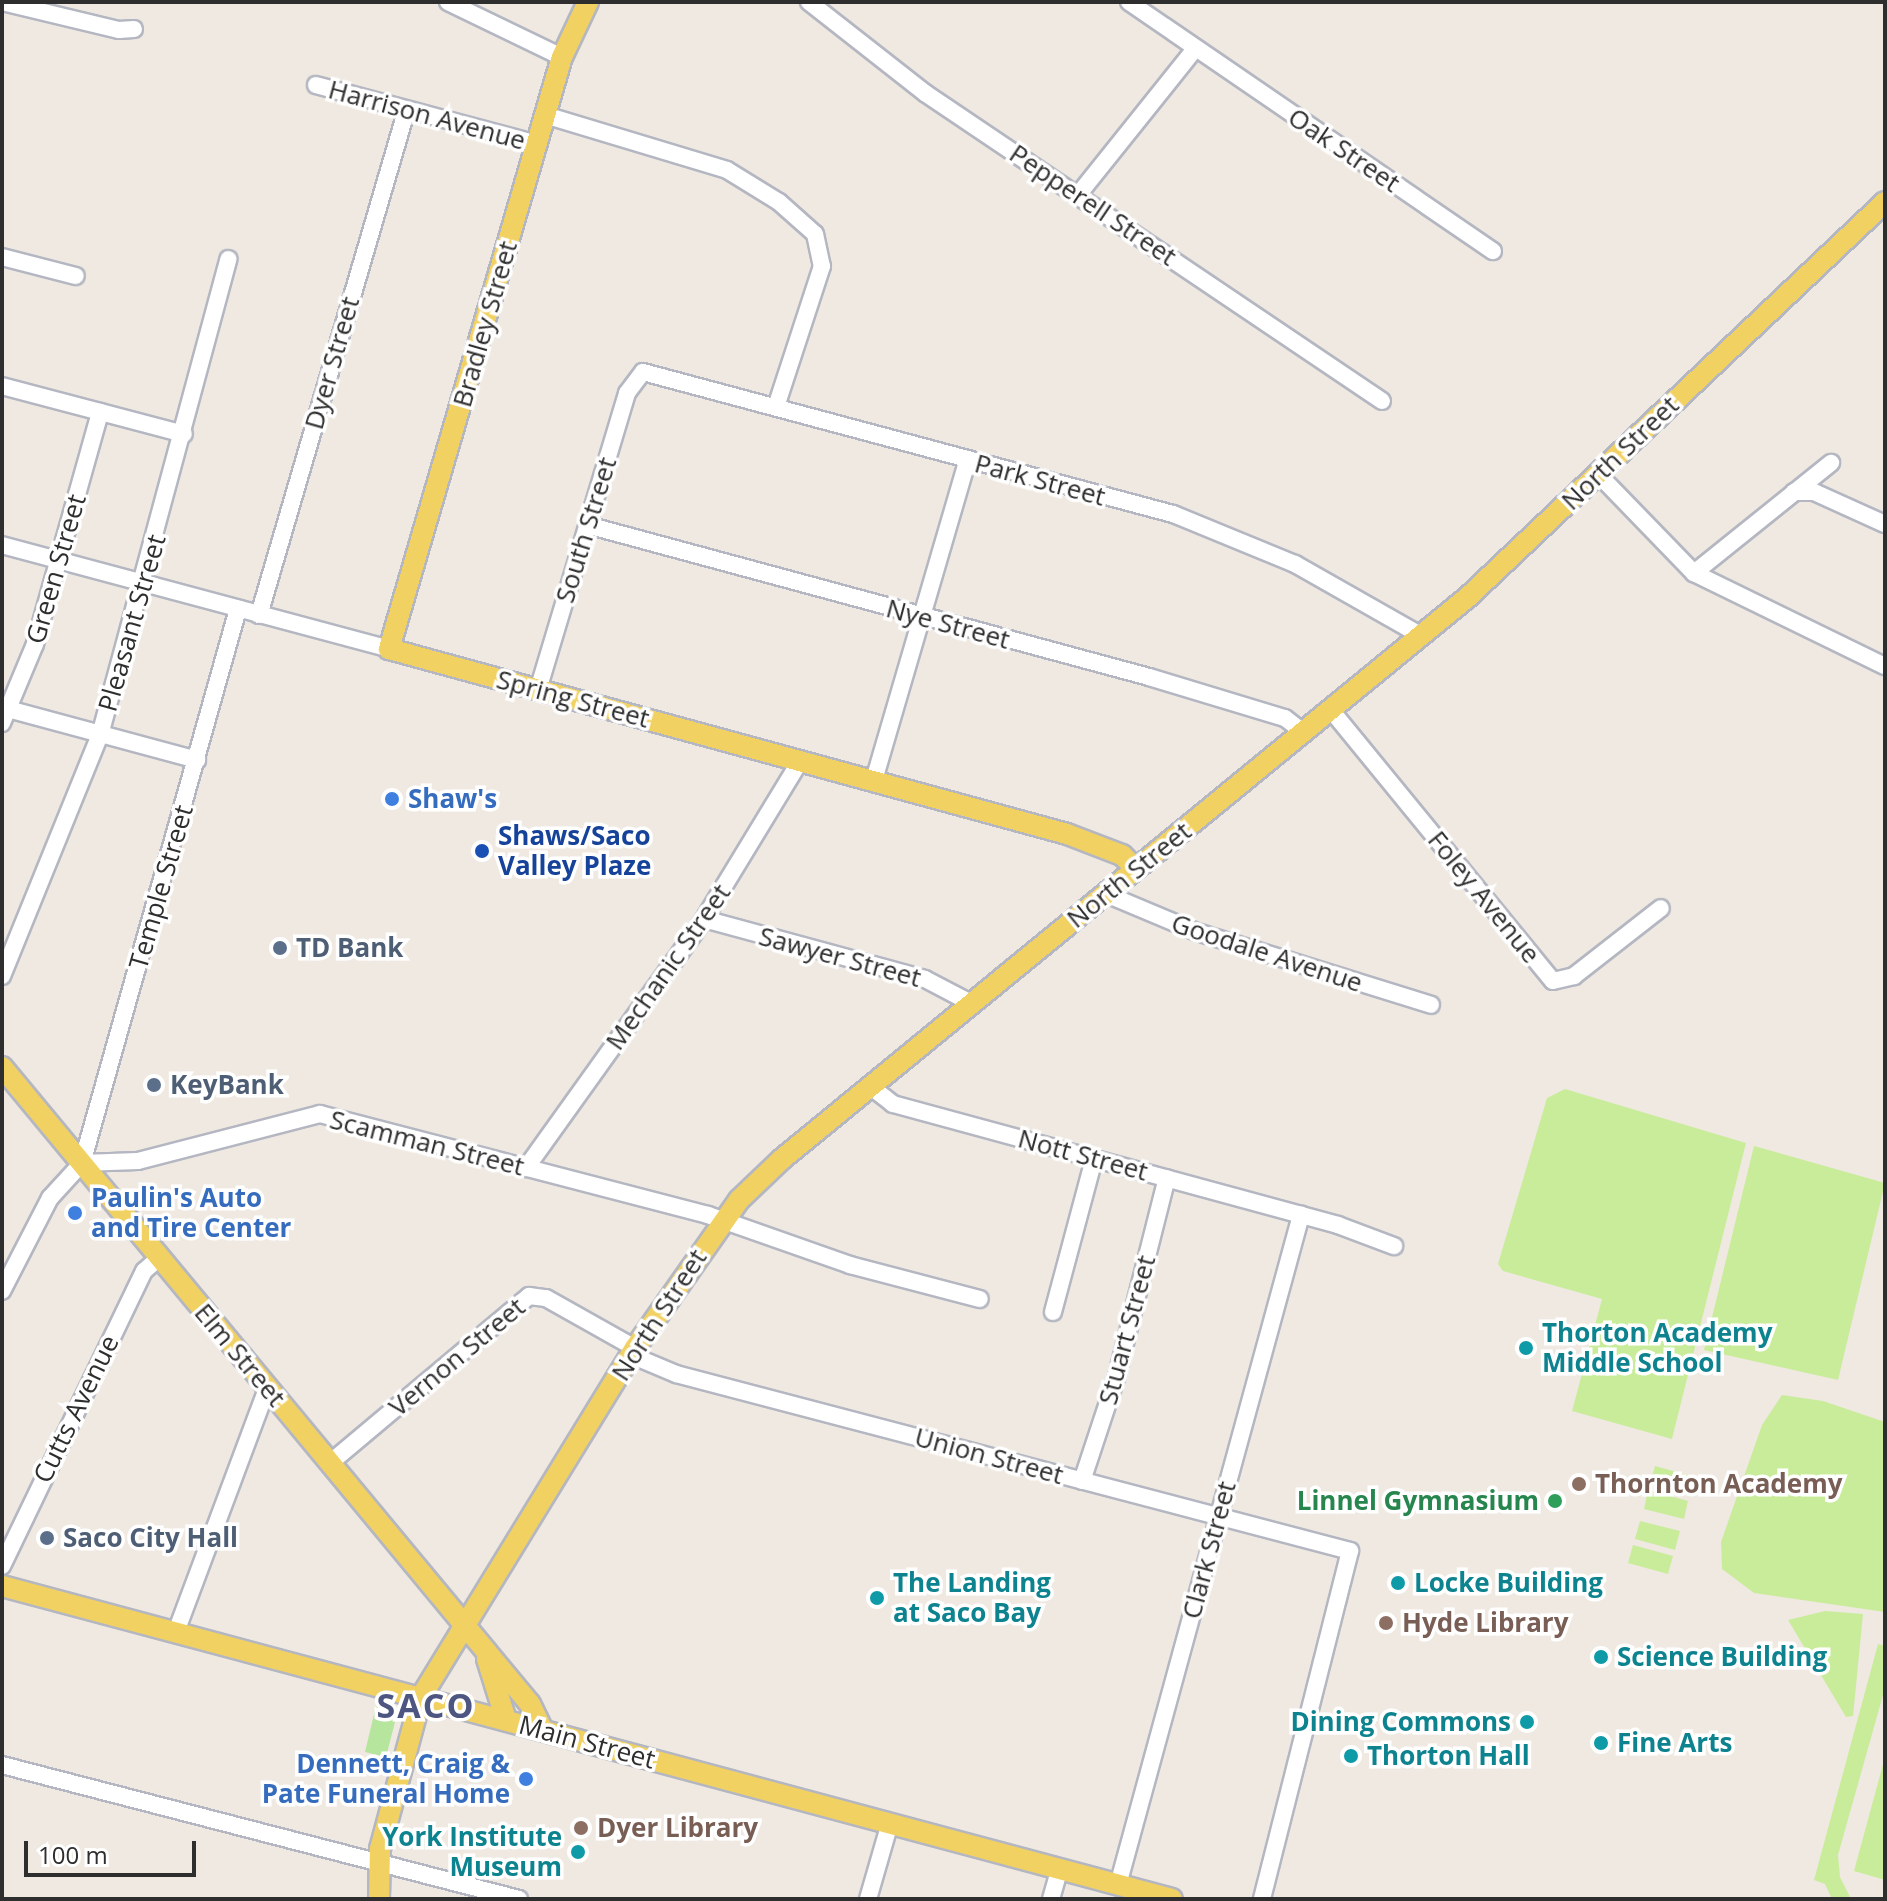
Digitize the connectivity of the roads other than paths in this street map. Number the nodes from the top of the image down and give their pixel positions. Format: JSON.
{"nodes":[{"id":1,"x":2,"y":2,"type":"edge"},
{"id":2,"x":448,"y":2,"type":"edge"},
{"id":3,"x":588,"y":2,"type":"edge"},
{"id":4,"x":809,"y":2,"type":"edge"},
{"id":5,"x":1129,"y":2,"type":"edge"},
{"id":6,"x":134,"y":29,"type":"dead end"},
{"id":7,"x":1194,"y":50,"type":"junction"},
{"id":8,"x":562,"y":57,"type":"junction"},
{"id":9,"x":316,"y":85,"type":"dead end"},
{"id":10,"x":406,"y":112,"type":"junction"},
{"id":11,"x":545,"y":115,"type":"junction"},
{"id":12,"x":537,"y":144,"type":"junction"},
{"id":13,"x":1078,"y":195,"type":"junction"},
{"id":14,"x":1882,"y":211,"type":"edge"},
{"id":15,"x":1493,"y":251,"type":"dead end"},
{"id":16,"x":2,"y":257,"type":"edge"},
{"id":17,"x":228,"y":259,"type":"dead end"},
{"id":18,"x":76,"y":276,"type":"dead end"},
{"id":19,"x":639,"y":373,"type":"joint"},
{"id":20,"x":2,"y":386,"type":"edge"},
{"id":21,"x":1382,"y":401,"type":"dead end"},
{"id":22,"x":776,"y":407,"type":"junction"},
{"id":23,"x":100,"y":412,"type":"junction"},
{"id":24,"x":184,"y":434,"type":"junction"},
{"id":25,"x":967,"y":461,"type":"junction"},
{"id":26,"x":1831,"y":463,"type":"dead end"},
{"id":27,"x":1598,"y":474,"type":"junction"},
{"id":28,"x":1794,"y":492,"type":"junction"},
{"id":29,"x":1885,"y":524,"type":"edge"},
{"id":30,"x":587,"y":525,"type":"junction"},
{"id":31,"x":2,"y":545,"type":"edge"},
{"id":32,"x":59,"y":560,"type":"junction"},
{"id":33,"x":1694,"y":573,"type":"junction"},
{"id":34,"x":144,"y":584,"type":"junction"},
{"id":35,"x":238,"y":609,"type":"junction"},
{"id":36,"x":259,"y":615,"type":"junction"},
{"id":37,"x":922,"y":618,"type":"junction"},
{"id":38,"x":1422,"y":636,"type":"junction"},
{"id":39,"x":389,"y":649,"type":"junction"},
{"id":40,"x":1885,"y":666,"type":"edge"},
{"id":41,"x":538,"y":690,"type":"junction"},
{"id":42,"x":1331,"y":710,"type":"junction"},
{"id":43,"x":5,"y":716,"type":"edge"},
{"id":44,"x":1304,"y":733,"type":"junction"},
{"id":45,"x":100,"y":735,"type":"junction"},
{"id":46,"x":197,"y":760,"type":"junction"},
{"id":47,"x":800,"y":761,"type":"junction"},
{"id":48,"x":874,"y":780,"type":"junction"},
{"id":49,"x":1136,"y":869,"type":"junction"},
{"id":50,"x":1106,"y":894,"type":"junction"},
{"id":51,"x":1661,"y":908,"type":"dead end"},
{"id":52,"x":704,"y":919,"type":"junction"},
{"id":53,"x":2,"y":976,"type":"edge"},
{"id":54,"x":971,"y":1003,"type":"junction"},
{"id":55,"x":1431,"y":1005,"type":"dead end"},
{"id":56,"x":2,"y":1067,"type":"edge"},
{"id":57,"x":870,"y":1086,"type":"junction"},
{"id":58,"x":1094,"y":1159,"type":"junction"},
{"id":59,"x":82,"y":1163,"type":"junction"},
{"id":60,"x":526,"y":1168,"type":"junction"},
{"id":61,"x":1167,"y":1178,"type":"junction"},
{"id":62,"x":1301,"y":1215,"type":"junction"},
{"id":63,"x":724,"y":1220,"type":"junction"},
{"id":64,"x":1394,"y":1246,"type":"dead end"},
{"id":65,"x":159,"y":1258,"type":"junction"},
{"id":66,"x":2,"y":1291,"type":"edge"},
{"id":67,"x":980,"y":1299,"type":"dead end"},
{"id":68,"x":1053,"y":1312,"type":"dead end"},
{"id":69,"x":633,"y":1351,"type":"junction"},
{"id":70,"x":267,"y":1388,"type":"junction"},
{"id":71,"x":330,"y":1463,"type":"junction"},
{"id":72,"x":1082,"y":1481,"type":"junction"},
{"id":73,"x":1218,"y":1517,"type":"junction"},
{"id":74,"x":2,"y":1566,"type":"edge"},
{"id":75,"x":2,"y":1586,"type":"edge"},
{"id":76,"x":465,"y":1624,"type":"junction"},
{"id":77,"x":176,"y":1632,"type":"junction"},
{"id":78,"x":479,"y":1641,"type":"junction"},
{"id":79,"x":421,"y":1697,"type":"junction"},
{"id":80,"x":506,"y":1720,"type":"junction"},
{"id":81,"x":542,"y":1729,"type":"junction"},
{"id":82,"x":2,"y":1765,"type":"edge"},
{"id":83,"x":890,"y":1823,"type":"junction"},
{"id":84,"x":378,"y":1863,"type":"junction"},
{"id":85,"x":1060,"y":1868,"type":"junction"},
{"id":86,"x":1118,"y":1885,"type":"junction"},
{"id":87,"x":379,"y":1899,"type":"edge"},
{"id":88,"x":519,"y":1899,"type":"edge"},
{"id":89,"x":868,"y":1899,"type":"edge"},
{"id":90,"x":1051,"y":1899,"type":"edge"},
{"id":91,"x":1172,"y":1899,"type":"edge"},
{"id":92,"x":1262,"y":1899,"type":"edge"}],
"edges":[{"from":1,"to":6,"type":"street"},
{"from":2,"to":8,"type":"street"},
{"from":3,"to":8,"type":"main road","name":"Bradley Street"},
{"from":4,"to":13,"type":"street","name":"Pepperell Street"},
{"from":5,"to":7,"type":"street","name":"Oak Street"},
{"from":7,"to":13,"type":"street"},
{"from":7,"to":15,"type":"street","name":"Oak Street"},
{"from":8,"to":11,"type":"main road","name":"Bradley Street"},
{"from":9,"to":10,"type":"street","name":"Harrison Avenue"},
{"from":10,"to":12,"type":"street","name":"Harrison Avenue"},
{"from":10,"to":36,"type":"street","name":"Dyer Street"},
{"from":11,"to":12,"type":"main road","name":"Bradley Street"},
{"from":11,"to":22,"type":"street"},
{"from":12,"to":39,"type":"main road","name":"Bradley Street"},
{"from":13,"to":21,"type":"street","name":"Pepperell Street"},
{"from":14,"to":27,"type":"main road","name":"North Street"},
{"from":16,"to":18,"type":"street"},
{"from":17,"to":24,"type":"street","name":"Pleasant Street"},
{"from":19,"to":22,"type":"street","name":"Park Street"},
{"from":19,"to":30,"type":"street","name":"South Street"},
{"from":20,"to":23,"type":"street"},
{"from":22,"to":25,"type":"street","name":"Park Street"},
{"from":23,"to":24,"type":"street"},
{"from":23,"to":32,"type":"street","name":"Green Street"},
{"from":24,"to":34,"type":"street","name":"Pleasant Street"},
{"from":25,"to":37,"type":"street"},
{"from":25,"to":38,"type":"street","name":"Park Street"},
{"from":26,"to":28,"type":"street"},
{"from":27,"to":33,"type":"street"},
{"from":27,"to":38,"type":"main road","name":"North Street"},
{"from":28,"to":29,"type":"street"},
{"from":28,"to":33,"type":"street"},
{"from":30,"to":37,"type":"street","name":"Nye Street"},
{"from":30,"to":41,"type":"street","name":"South Street"},
{"from":31,"to":32,"type":"street","name":"Spring Street"},
{"from":32,"to":34,"type":"street","name":"Spring Street"},
{"from":32,"to":43,"type":"street","name":"Green Street"},
{"from":33,"to":40,"type":"street"},
{"from":34,"to":35,"type":"street","name":"Spring Street"},
{"from":34,"to":45,"type":"street","name":"Pleasant Street"},
{"from":35,"to":36,"type":"street","name":"Spring Street"},
{"from":35,"to":46,"type":"street","name":"Temple Street"},
{"from":36,"to":39,"type":"street","name":"Spring Street"},
{"from":37,"to":44,"type":"street","name":"Nye Street"},
{"from":37,"to":48,"type":"street"},
{"from":38,"to":42,"type":"main road","name":"North Street"},
{"from":39,"to":41,"type":"main road","name":"Spring Street"},
{"from":41,"to":47,"type":"main road","name":"Spring Street"},
{"from":42,"to":44,"type":"main road","name":"North Street"},
{"from":42,"to":51,"type":"street","name":"Foley Avenue"},
{"from":43,"to":45,"type":"street"},
{"from":44,"to":49,"type":"main road","name":"North Street"},
{"from":45,"to":46,"type":"street"},
{"from":45,"to":53,"type":"street","name":"Pleasant Street"},
{"from":46,"to":59,"type":"street","name":"Temple Street"},
{"from":47,"to":48,"type":"main road","name":"Spring Street"},
{"from":47,"to":52,"type":"street","name":"Mechanic Street"},
{"from":48,"to":49,"type":"main road","name":"Spring Street"},
{"from":49,"to":50,"type":"main road","name":"North Street"},
{"from":50,"to":54,"type":"main road","name":"North Street"},
{"from":50,"to":55,"type":"street","name":"Goodale Avenue"},
{"from":52,"to":54,"type":"street","name":"Sawyer Street"},
{"from":52,"to":60,"type":"street","name":"Mechanic Street"},
{"from":54,"to":57,"type":"main road","name":"North Street"},
{"from":56,"to":59,"type":"main road","name":"Elm Street"},
{"from":57,"to":58,"type":"street","name":"Nott Street"},
{"from":57,"to":63,"type":"main road","name":"North Street"},
{"from":58,"to":61,"type":"street","name":"Nott Street"},
{"from":58,"to":68,"type":"street"},
{"from":59,"to":60,"type":"street","name":"Scamman Street"},
{"from":59,"to":65,"type":"main road","name":"Elm Street"},
{"from":59,"to":66,"type":"street"},
{"from":60,"to":63,"type":"street","name":"Scamman Street"},
{"from":61,"to":62,"type":"street","name":"Nott Street"},
{"from":61,"to":72,"type":"street","name":"Stuart Street"},
{"from":62,"to":64,"type":"street","name":"Nott Street"},
{"from":62,"to":73,"type":"street","name":"Clark Street"},
{"from":63,"to":67,"type":"street","name":"Scamman Street"},
{"from":63,"to":69,"type":"main road","name":"North Street"},
{"from":65,"to":70,"type":"main road","name":"Elm Street"},
{"from":65,"to":74,"type":"street","name":"Cutts Avenue"},
{"from":69,"to":71,"type":"street","name":"Vernon Street"},
{"from":69,"to":72,"type":"street","name":"Union Street"},
{"from":69,"to":76,"type":"main road","name":"North Street"},
{"from":70,"to":71,"type":"main road","name":"Elm Street"},
{"from":70,"to":77,"type":"street"},
{"from":71,"to":76,"type":"main road","name":"Elm Street"},
{"from":72,"to":73,"type":"street","name":"Union Street"},
{"from":73,"to":86,"type":"street","name":"Clark Street"},
{"from":73,"to":92,"type":"street","name":"Union Street"},
{"from":75,"to":77,"type":"main road","name":"Main Street"},
{"from":76,"to":78,"type":"main road","name":"Elm Street"},
{"from":76,"to":79,"type":"main road","name":"North Street"},
{"from":77,"to":79,"type":"main road","name":"Main Street"},
{"from":78,"to":80,"type":"main road","name":"Elm Street"},
{"from":78,"to":81,"type":"main road","name":"Elm Street"},
{"from":79,"to":80,"type":"main road","name":"Main Street"},
{"from":79,"to":84,"type":"main road","name":"North Street"},
{"from":80,"to":81,"type":"main road","name":"Main Street"},
{"from":81,"to":83,"type":"main road","name":"Main Street"},
{"from":82,"to":84,"type":"street"},
{"from":83,"to":85,"type":"main road","name":"Main Street"},
{"from":83,"to":89,"type":"street"},
{"from":84,"to":87,"type":"main road","name":"North Street"},
{"from":84,"to":88,"type":"street"},
{"from":85,"to":86,"type":"main road","name":"Main Street"},
{"from":85,"to":90,"type":"street"},
{"from":86,"to":91,"type":"main road","name":"Main Street"}]}
